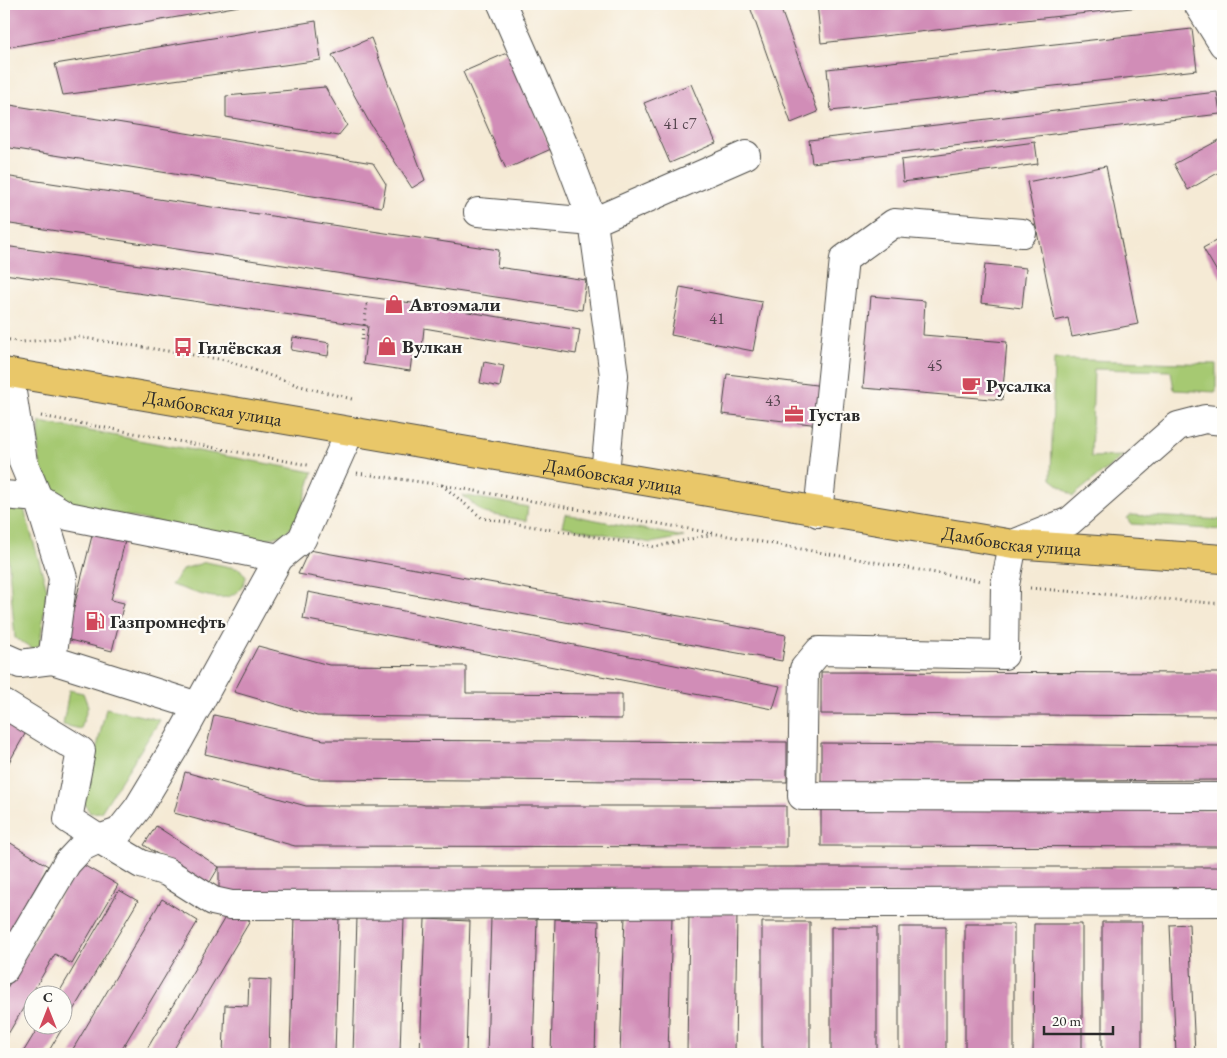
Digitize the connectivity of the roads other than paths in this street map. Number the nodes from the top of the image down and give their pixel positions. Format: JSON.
{"nodes":[{"id":1,"x":502,"y":4,"type":"edge"},
{"id":2,"x":1198,"y":4,"type":"edge"},
{"id":3,"x":1223,"y":44,"type":"edge"},
{"id":4,"x":746,"y":155,"type":"dead end"},
{"id":5,"x":478,"y":212,"type":"dead end"},
{"id":6,"x":593,"y":222,"type":"junction"},
{"id":7,"x":1022,"y":233,"type":"dead end"},
{"id":8,"x":6,"y":373,"type":"edge"},
{"id":9,"x":1223,"y":421,"type":"edge"},
{"id":10,"x":350,"y":431,"type":"junction"},
{"id":11,"x":605,"y":474,"type":"junction"},
{"id":12,"x":4,"y":494,"type":"edge"},
{"id":13,"x":38,"y":498,"type":"junction"},
{"id":14,"x":818,"y":512,"type":"junction"},
{"id":15,"x":1013,"y":544,"type":"junction"},
{"id":16,"x":279,"y":558,"type":"junction"},
{"id":17,"x":1223,"y":560,"type":"edge"},
{"id":18,"x":4,"y":657,"type":"edge"},
{"id":19,"x":52,"y":660,"type":"junction"},
{"id":20,"x":4,"y":704,"type":"edge"},
{"id":21,"x":198,"y":706,"type":"junction"},
{"id":22,"x":1223,"y":797,"type":"edge"},
{"id":23,"x":99,"y":839,"type":"junction"},
{"id":24,"x":1223,"y":902,"type":"edge"},
{"id":25,"x":4,"y":970,"type":"edge"}],
"edges":[{"from":1,"to":6,"type":"lane"},
{"from":2,"to":3,"type":"lane"},
{"from":4,"to":6,"type":"lane"},
{"from":5,"to":6,"type":"lane"},
{"from":6,"to":11,"type":"lane"},
{"from":7,"to":14,"type":"lane"},
{"from":8,"to":10,"type":"main road","name":"Дамбовская улица"},
{"from":8,"to":13,"type":"lane"},
{"from":9,"to":15,"type":"lane"},
{"from":10,"to":11,"type":"main road","name":"Дамбовская улица"},
{"from":10,"to":16,"type":"lane"},
{"from":11,"to":14,"type":"main road","name":"Дамбовская улица"},
{"from":12,"to":13,"type":"lane"},
{"from":13,"to":16,"type":"lane"},
{"from":13,"to":19,"type":"lane"},
{"from":14,"to":15,"type":"main road","name":"Дамбовская улица"},
{"from":15,"to":17,"type":"main road","name":"Дамбовская улица"},
{"from":15,"to":22,"type":"lane"},
{"from":16,"to":21,"type":"lane"},
{"from":18,"to":19,"type":"lane"},
{"from":19,"to":21,"type":"lane"},
{"from":20,"to":23,"type":"lane"},
{"from":21,"to":23,"type":"lane"},
{"from":23,"to":24,"type":"lane"},
{"from":23,"to":25,"type":"lane"}]}
